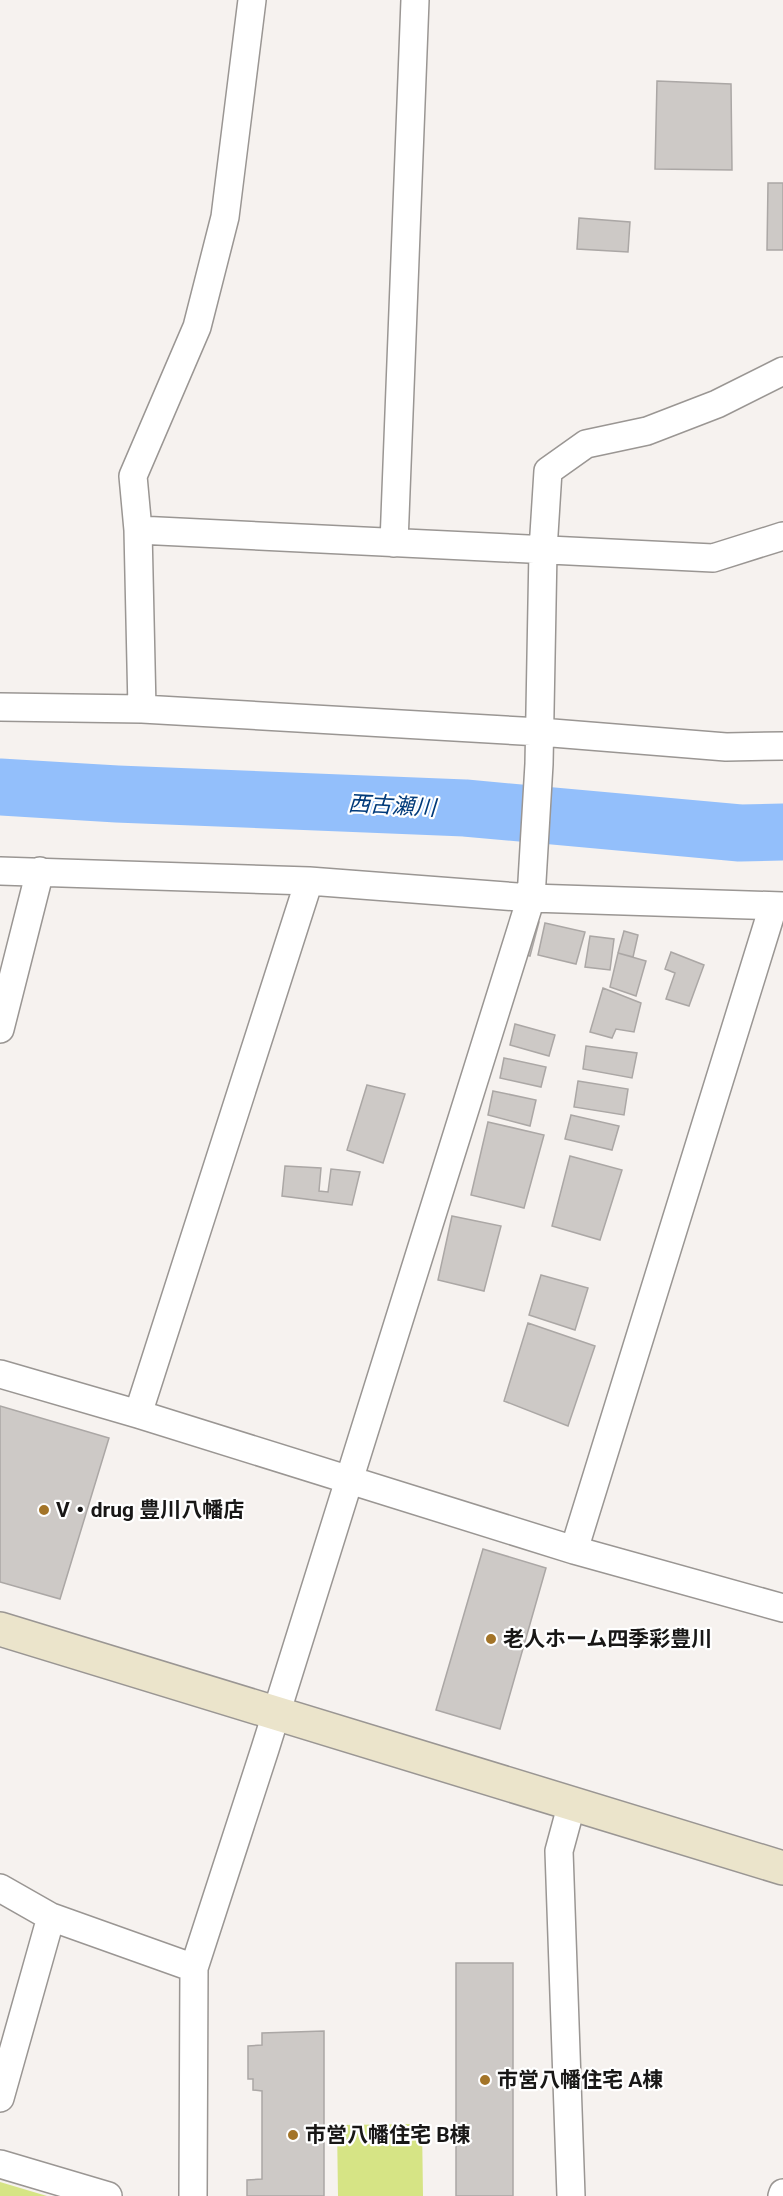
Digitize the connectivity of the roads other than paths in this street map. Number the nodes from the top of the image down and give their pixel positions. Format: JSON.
{"nodes":[{"id":1,"x":252,"y":0,"type":"edge"},
{"id":2,"x":415,"y":0,"type":"edge"},
{"id":3,"x":783,"y":371,"type":"edge"},
{"id":4,"x":138,"y":530,"type":"junction"},
{"id":5,"x":783,"y":536,"type":"edge"},
{"id":6,"x":394,"y":543,"type":"junction"},
{"id":7,"x":543,"y":550,"type":"junction"},
{"id":8,"x":0,"y":707,"type":"edge"},
{"id":9,"x":142,"y":709,"type":"junction"},
{"id":10,"x":540,"y":732,"type":"junction"},
{"id":11,"x":783,"y":746,"type":"edge"},
{"id":12,"x":0,"y":871,"type":"edge"},
{"id":13,"x":40,"y":871,"type":"junction"},
{"id":14,"x":309,"y":880,"type":"junction"},
{"id":15,"x":531,"y":898,"type":"junction"},
{"id":16,"x":778,"y":906,"type":"edge"},
{"id":17,"x":0,"y":1029,"type":"edge"},
{"id":18,"x":0,"y":1374,"type":"edge"},
{"id":19,"x":138,"y":1414,"type":"junction"},
{"id":20,"x":348,"y":1480,"type":"junction"},
{"id":21,"x":574,"y":1550,"type":"junction"},
{"id":22,"x":783,"y":1608,"type":"edge"},
{"id":23,"x":0,"y":1629,"type":"edge"},
{"id":24,"x":276,"y":1713,"type":"junction"},
{"id":25,"x":572,"y":1803,"type":"junction"},
{"id":26,"x":783,"y":1868,"type":"edge"},
{"id":27,"x":0,"y":1888,"type":"edge"},
{"id":28,"x":51,"y":1917,"type":"junction"},
{"id":29,"x":194,"y":1968,"type":"junction"},
{"id":30,"x":0,"y":2098,"type":"edge"},
{"id":31,"x":0,"y":2164,"type":"edge"},
{"id":32,"x":108,"y":2196,"type":"edge"},
{"id":33,"x":193,"y":2196,"type":"edge"},
{"id":34,"x":571,"y":2196,"type":"edge"}],
"edges":[{"from":1,"to":4,"type":"street"},
{"from":2,"to":6,"type":"street"},
{"from":3,"to":7,"type":"street"},
{"from":4,"to":6,"type":"street"},
{"from":4,"to":9,"type":"street"},
{"from":5,"to":7,"type":"street"},
{"from":6,"to":7,"type":"street"},
{"from":7,"to":10,"type":"street"},
{"from":8,"to":9,"type":"street"},
{"from":9,"to":10,"type":"street"},
{"from":10,"to":11,"type":"street"},
{"from":10,"to":15,"type":"street"},
{"from":12,"to":13,"type":"street"},
{"from":13,"to":14,"type":"street"},
{"from":13,"to":17,"type":"street"},
{"from":14,"to":15,"type":"street"},
{"from":14,"to":19,"type":"street"},
{"from":15,"to":16,"type":"street"},
{"from":15,"to":20,"type":"street"},
{"from":16,"to":21,"type":"street"},
{"from":18,"to":19,"type":"street"},
{"from":19,"to":20,"type":"street"},
{"from":20,"to":21,"type":"street"},
{"from":20,"to":24,"type":"street"},
{"from":21,"to":22,"type":"street"},
{"from":23,"to":24,"type":"street"},
{"from":24,"to":25,"type":"street"},
{"from":24,"to":29,"type":"street"},
{"from":25,"to":26,"type":"street"},
{"from":25,"to":34,"type":"street"},
{"from":27,"to":28,"type":"street"},
{"from":28,"to":29,"type":"street"},
{"from":28,"to":30,"type":"street"},
{"from":29,"to":33,"type":"street"},
{"from":31,"to":32,"type":"street"}]}
